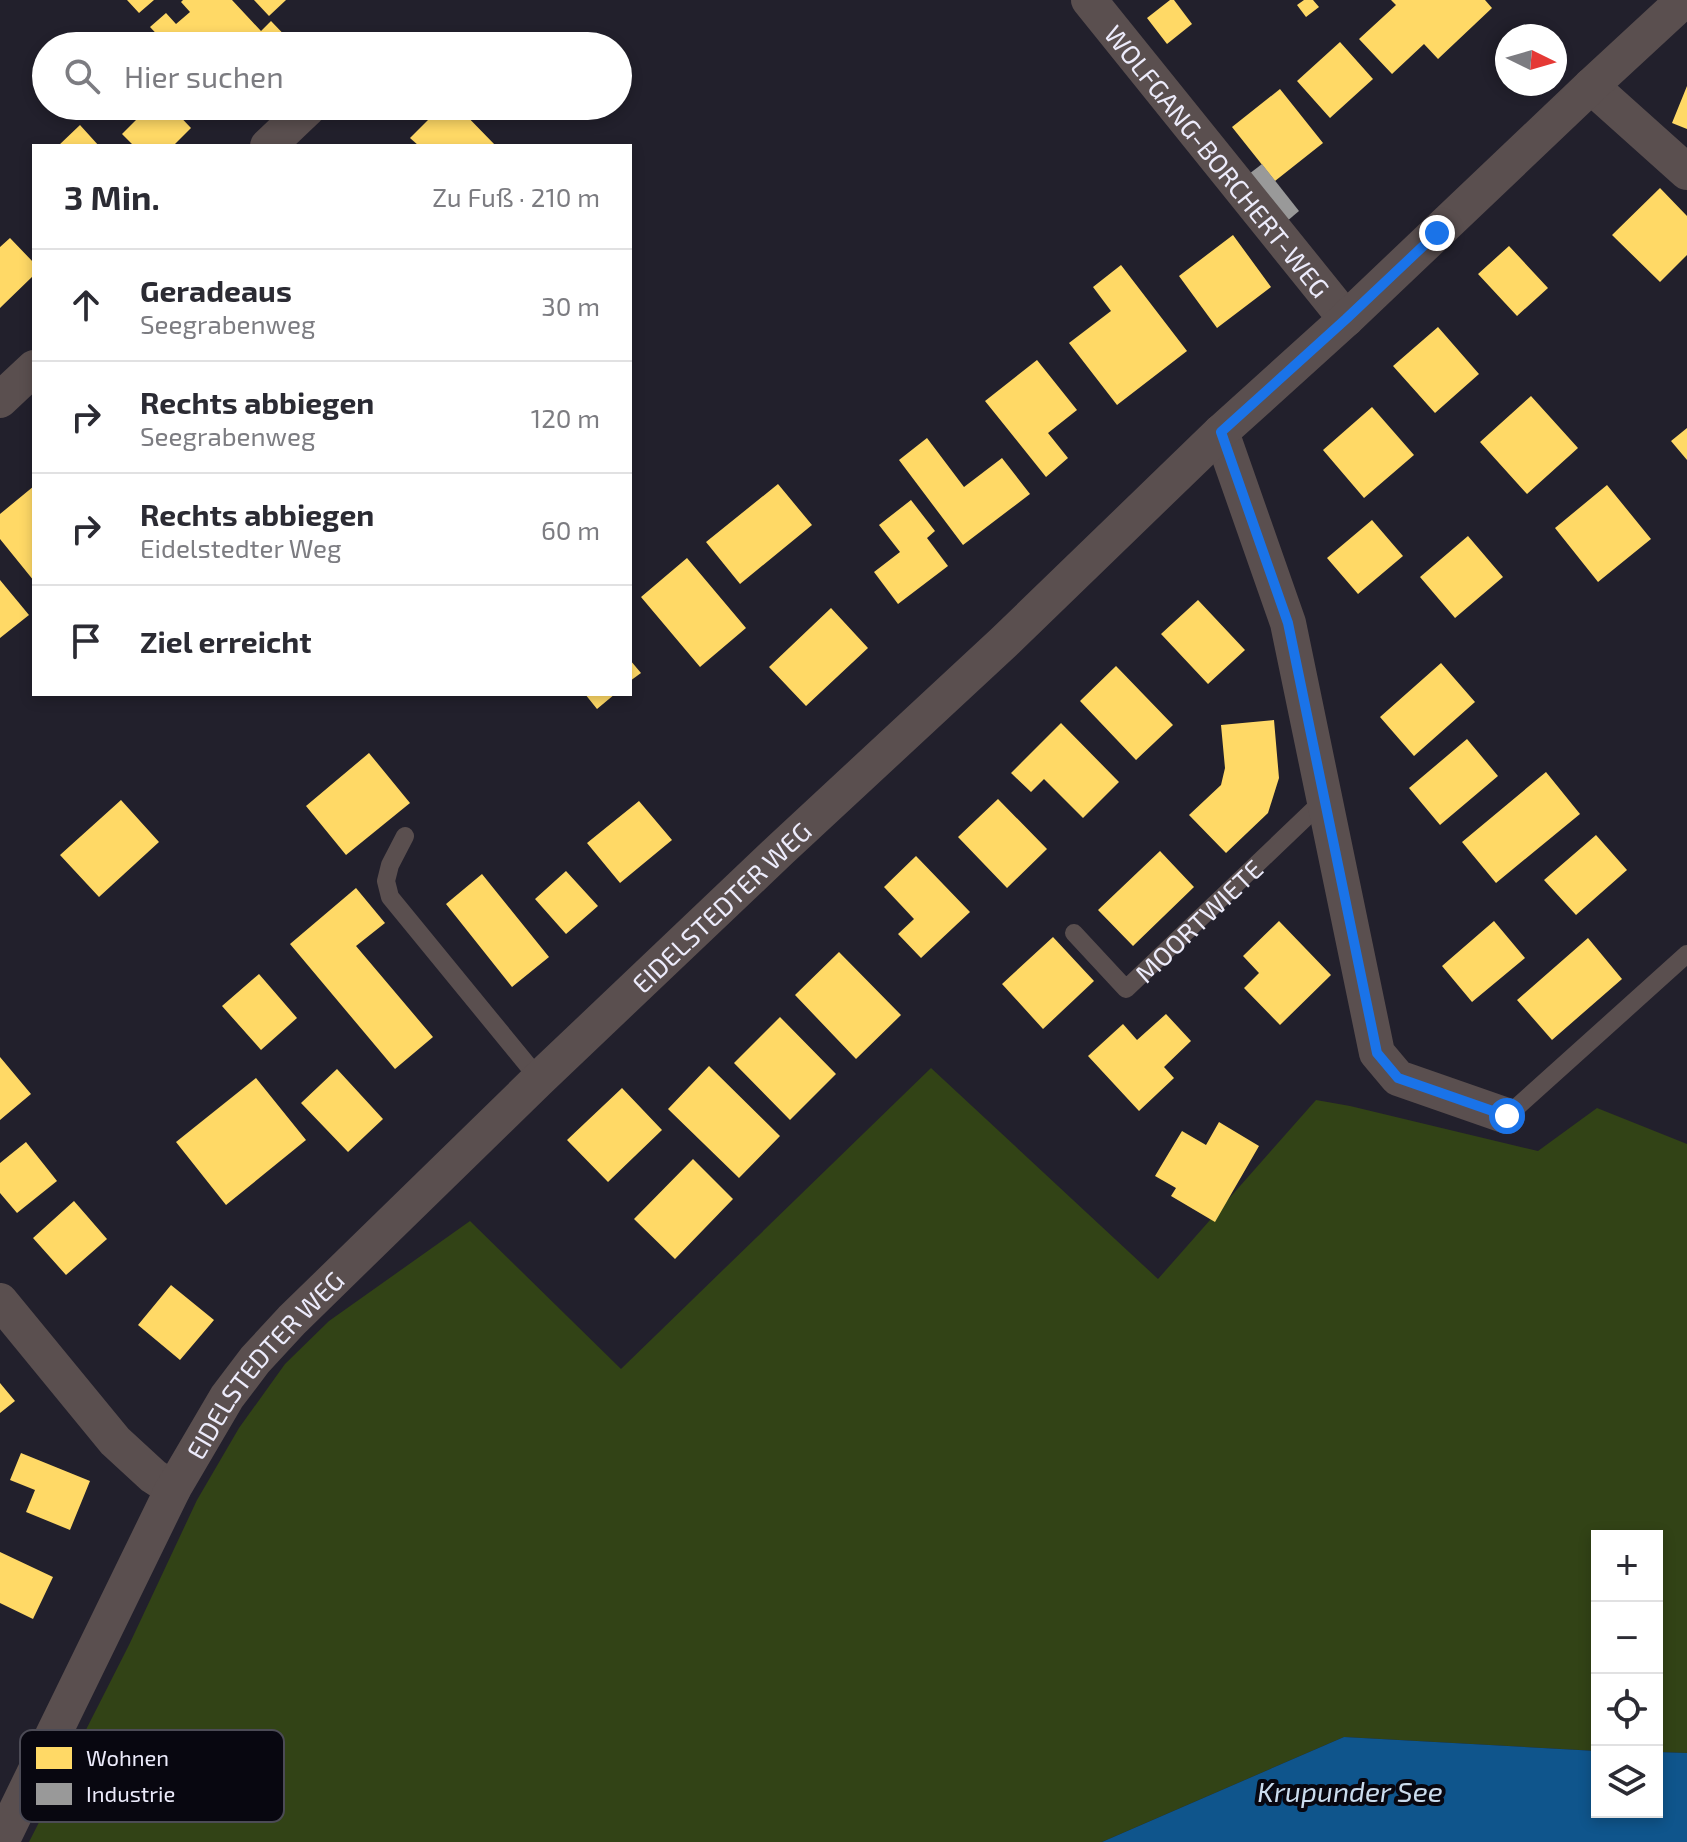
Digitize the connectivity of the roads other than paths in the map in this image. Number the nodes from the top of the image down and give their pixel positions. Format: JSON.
{"nodes":[{"id":1,"x":1089,"y":0,"type":"edge"},
{"id":2,"x":1684,"y":0,"type":"edge"},
{"id":3,"x":1591,"y":86,"type":"junction"},
{"id":4,"x":295,"y":120,"type":"edge"},
{"id":5,"x":270,"y":144,"type":"edge"},
{"id":6,"x":1687,"y":172,"type":"edge"},
{"id":7,"x":1346,"y":319,"type":"junction"},
{"id":8,"x":32,"y":370,"type":"edge"},
{"id":9,"x":0,"y":400,"type":"edge"},
{"id":10,"x":1221,"y":432,"type":"junction"},
{"id":11,"x":1326,"y":798,"type":"junction"},
{"id":12,"x":405,"y":836,"type":"dead end"},
{"id":13,"x":1074,"y":933,"type":"dead end"},
{"id":14,"x":1687,"y":954,"type":"edge"},
{"id":15,"x":539,"y":1079,"type":"junction"},
{"id":16,"x":1507,"y":1116,"type":"joint"},
{"id":17,"x":0,"y":1301,"type":"edge"},
{"id":18,"x":173,"y":1489,"type":"junction"},
{"id":19,"x":56,"y":1730,"type":"edge"},
{"id":20,"x":20,"y":1803,"type":"edge"},
{"id":21,"x":1,"y":1842,"type":"edge"}],
"edges":[{"from":1,"to":7,"type":"street","name":"WOLFGANG-BORCHERT-WEG"},
{"from":2,"to":3,"type":"street","name":"EIDELSTEDTER WEG"},
{"from":3,"to":6,"type":"street"},
{"from":3,"to":7,"type":"street","name":"EIDELSTEDTER WEG"},
{"from":4,"to":5,"type":"street"},
{"from":7,"to":10,"type":"street","name":"EIDELSTEDTER WEG"},
{"from":8,"to":9,"type":"street"},
{"from":10,"to":11,"type":"street"},
{"from":10,"to":15,"type":"street","name":"EIDELSTEDTER WEG"},
{"from":11,"to":13,"type":"lane","name":"MOORTWIETE"},
{"from":11,"to":16,"type":"street"},
{"from":12,"to":15,"type":"lane"},
{"from":14,"to":16,"type":"lane"},
{"from":15,"to":18,"type":"street","name":"EIDELSTEDTER WEG"},
{"from":17,"to":18,"type":"street"},
{"from":18,"to":19,"type":"street","name":"EIDELSTEDTER WEG"},
{"from":20,"to":21,"type":"street","name":"EIDELSTEDTER WEG"}]}
